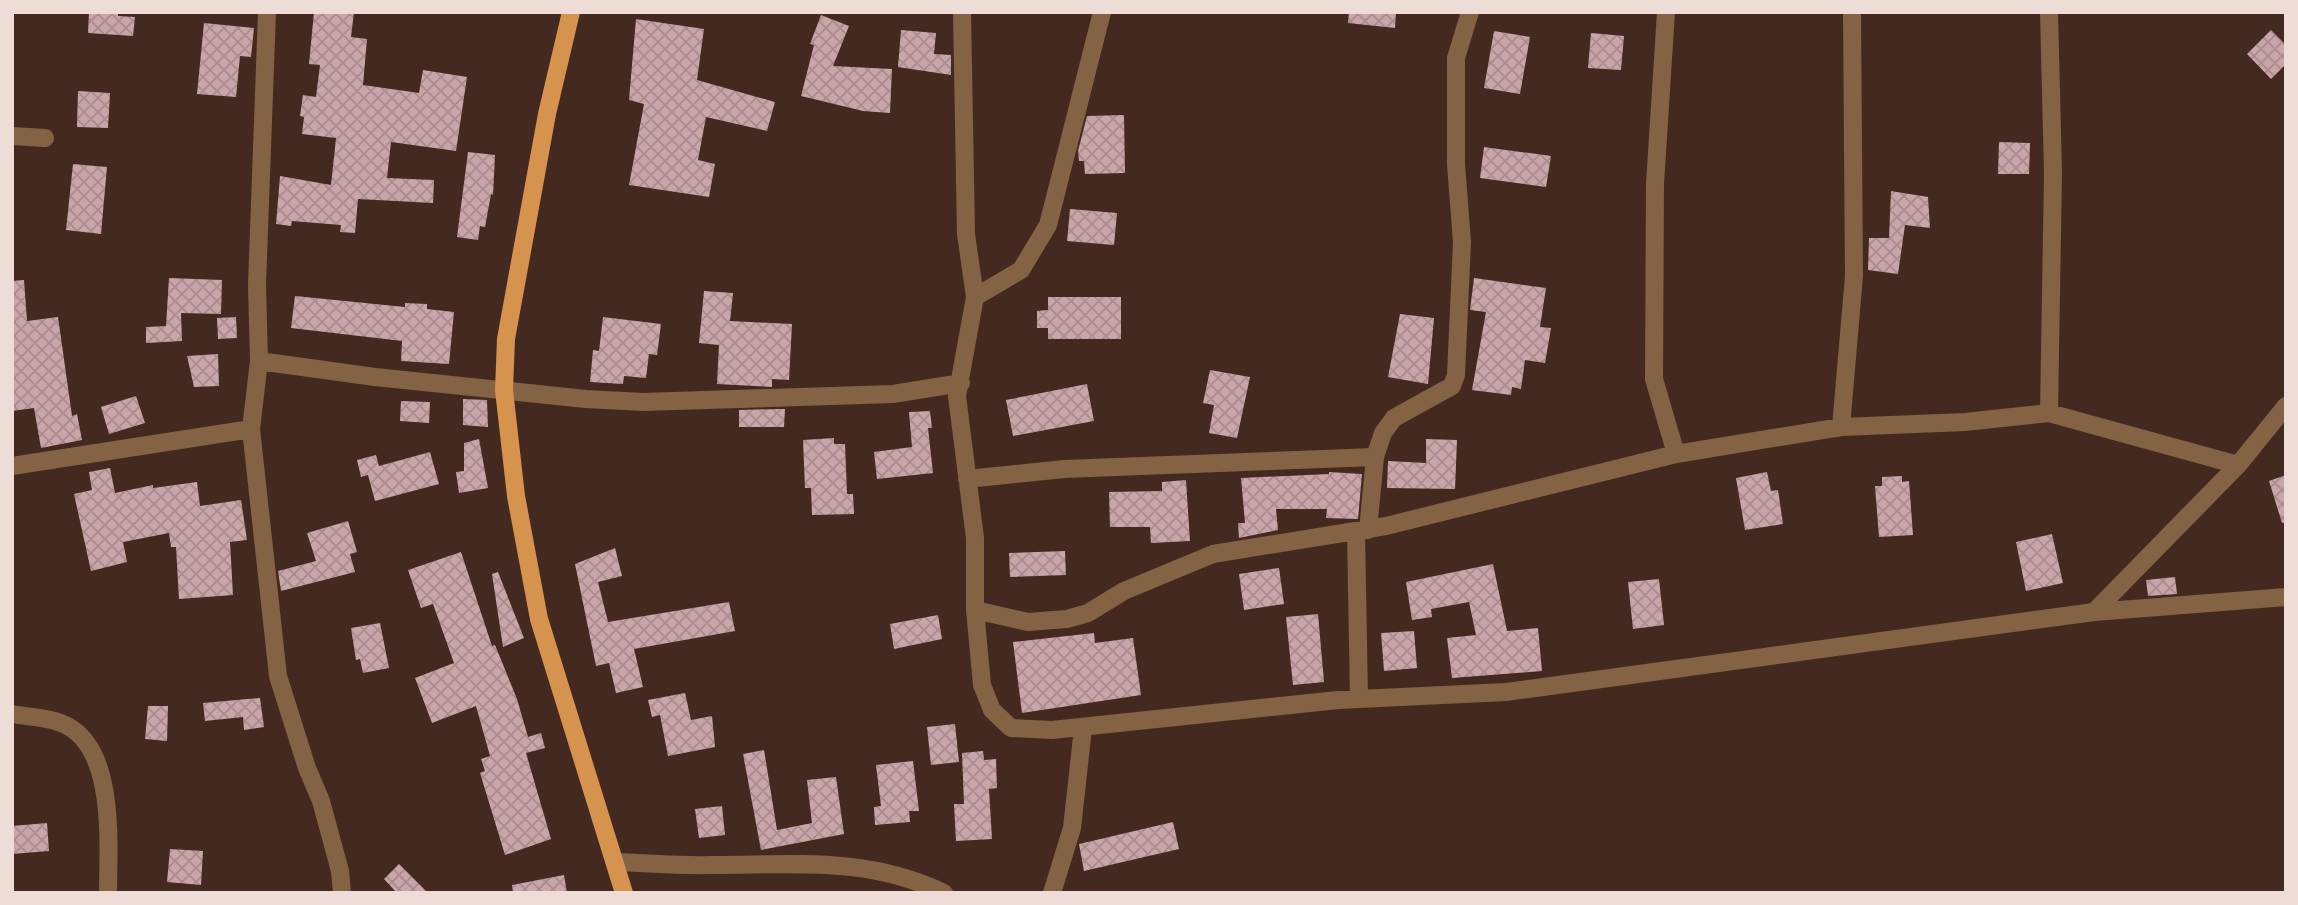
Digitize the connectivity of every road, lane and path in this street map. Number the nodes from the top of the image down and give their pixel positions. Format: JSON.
{"nodes":[{"id":1,"x":267,"y":12,"type":"edge"},
{"id":2,"x":570,"y":12,"type":"edge"},
{"id":3,"x":962,"y":12,"type":"edge"},
{"id":4,"x":1102,"y":12,"type":"edge"},
{"id":5,"x":1470,"y":12,"type":"edge"},
{"id":6,"x":1666,"y":12,"type":"edge"},
{"id":7,"x":1852,"y":12,"type":"edge"},
{"id":8,"x":2049,"y":12,"type":"edge"},
{"id":9,"x":12,"y":136,"type":"edge"},
{"id":10,"x":45,"y":138,"type":"dead end"},
{"id":11,"x":975,"y":297,"type":"junction"},
{"id":12,"x":259,"y":360,"type":"junction"},
{"id":13,"x":961,"y":383,"type":"junction"},
{"id":14,"x":504,"y":390,"type":"junction"},
{"id":15,"x":2286,"y":406,"type":"edge"},
{"id":16,"x":2049,"y":413,"type":"junction"},
{"id":17,"x":1841,"y":427,"type":"junction"},
{"id":18,"x":251,"y":429,"type":"junction"},
{"id":19,"x":1676,"y":454,"type":"junction"},
{"id":20,"x":1374,"y":457,"type":"junction"},
{"id":21,"x":2238,"y":465,"type":"junction"},
{"id":22,"x":12,"y":466,"type":"edge"},
{"id":23,"x":967,"y":479,"type":"junction"},
{"id":24,"x":1362,"y":531,"type":"junction"},
{"id":25,"x":2286,"y":597,"type":"edge"},
{"id":26,"x":975,"y":610,"type":"junction"},
{"id":27,"x":2094,"y":612,"type":"junction"},
{"id":28,"x":1359,"y":699,"type":"junction"},
{"id":29,"x":12,"y":713,"type":"edge"},
{"id":30,"x":1083,"y":728,"type":"junction"},
{"id":31,"x":615,"y":862,"type":"junction"},
{"id":32,"x":108,"y":893,"type":"edge"},
{"id":33,"x":342,"y":893,"type":"edge"},
{"id":34,"x":624,"y":893,"type":"edge"},
{"id":35,"x":944,"y":893,"type":"edge"},
{"id":36,"x":1052,"y":893,"type":"edge"}],
"edges":[{"from":1,"to":12,"type":"street"},
{"from":2,"to":14,"type":"main road"},
{"from":3,"to":11,"type":"street"},
{"from":4,"to":11,"type":"street"},
{"from":5,"to":20,"type":"street"},
{"from":6,"to":19,"type":"street"},
{"from":7,"to":17,"type":"street"},
{"from":8,"to":16,"type":"street"},
{"from":9,"to":10,"type":"street"},
{"from":11,"to":13,"type":"street"},
{"from":12,"to":14,"type":"street"},
{"from":12,"to":18,"type":"street"},
{"from":13,"to":14,"type":"street"},
{"from":13,"to":23,"type":"street"},
{"from":14,"to":31,"type":"main road"},
{"from":15,"to":21,"type":"street"},
{"from":16,"to":17,"type":"street"},
{"from":16,"to":21,"type":"street"},
{"from":17,"to":19,"type":"street"},
{"from":18,"to":22,"type":"street"},
{"from":18,"to":33,"type":"street"},
{"from":19,"to":24,"type":"street"},
{"from":20,"to":23,"type":"street"},
{"from":20,"to":24,"type":"street"},
{"from":21,"to":27,"type":"street"},
{"from":23,"to":26,"type":"street"},
{"from":24,"to":26,"type":"street"},
{"from":24,"to":28,"type":"street"},
{"from":25,"to":27,"type":"street"},
{"from":26,"to":30,"type":"street"},
{"from":27,"to":28,"type":"street"},
{"from":28,"to":30,"type":"street"},
{"from":29,"to":32,"type":"street"},
{"from":30,"to":36,"type":"street"},
{"from":31,"to":34,"type":"main road"},
{"from":31,"to":35,"type":"street"}]}
